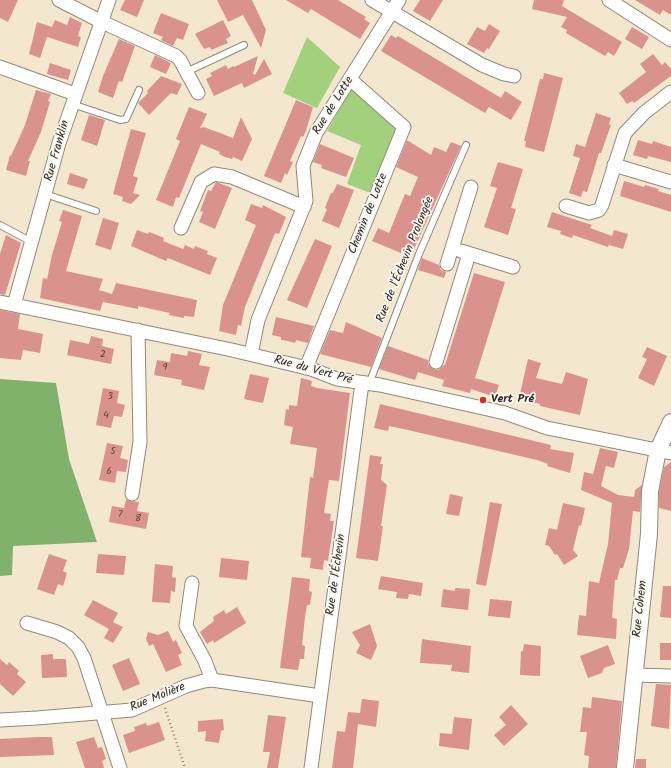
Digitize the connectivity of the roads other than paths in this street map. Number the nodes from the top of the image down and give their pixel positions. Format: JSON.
{"nodes":[{"id":1,"x":59,"y":0,"type":"edge"},
{"id":2,"x":109,"y":0,"type":"edge"},
{"id":3,"x":372,"y":0,"type":"edge"},
{"id":4,"x":399,"y":0,"type":"edge"},
{"id":5,"x":609,"y":0,"type":"edge"},
{"id":6,"x":391,"y":12,"type":"junction"},
{"id":7,"x":100,"y":22,"type":"junction"},
{"id":8,"x":671,"y":40,"type":"edge"},
{"id":9,"x":244,"y":45,"type":"dead end"},
{"id":10,"x":0,"y":67,"type":"edge"},
{"id":11,"x":186,"y":72,"type":"junction"},
{"id":12,"x":514,"y":76,"type":"dead end"},
{"id":13,"x":350,"y":79,"type":"junction"},
{"id":14,"x":139,"y":90,"type":"dead end"},
{"id":15,"x":671,"y":92,"type":"edge"},
{"id":16,"x":198,"y":93,"type":"dead end"},
{"id":17,"x":74,"y":99,"type":"junction"},
{"id":18,"x":466,"y":146,"type":"dead end"},
{"id":19,"x":614,"y":165,"type":"junction"},
{"id":20,"x":671,"y":182,"type":"edge"},
{"id":21,"x":471,"y":187,"type":"dead end"},
{"id":22,"x":46,"y":194,"type":"junction"},
{"id":23,"x":566,"y":206,"type":"dead end"},
{"id":24,"x":304,"y":207,"type":"junction"},
{"id":25,"x":96,"y":211,"type":"dead end"},
{"id":26,"x":0,"y":225,"type":"edge"},
{"id":27,"x":181,"y":228,"type":"dead end"},
{"id":28,"x":32,"y":242,"type":"junction"},
{"id":29,"x":452,"y":248,"type":"junction"},
{"id":30,"x":469,"y":254,"type":"junction"},
{"id":31,"x":447,"y":264,"type":"dead end"},
{"id":32,"x":513,"y":267,"type":"dead end"},
{"id":33,"x":0,"y":302,"type":"edge"},
{"id":34,"x":14,"y":305,"type":"junction"},
{"id":35,"x":138,"y":330,"type":"junction"},
{"id":36,"x":251,"y":354,"type":"junction"},
{"id":37,"x":436,"y":362,"type":"dead end"},
{"id":38,"x":306,"y":368,"type":"junction"},
{"id":39,"x":365,"y":383,"type":"junction"},
{"id":40,"x":671,"y":422,"type":"edge"},
{"id":41,"x":664,"y":452,"type":"edge"},
{"id":42,"x":132,"y":494,"type":"dead end"},
{"id":43,"x":192,"y":582,"type":"dead end"},
{"id":44,"x":27,"y":623,"type":"dead end"},
{"id":45,"x":634,"y":675,"type":"junction"},
{"id":46,"x":671,"y":676,"type":"edge"},
{"id":47,"x":212,"y":680,"type":"junction"},
{"id":48,"x":320,"y":696,"type":"junction"},
{"id":49,"x":102,"y":713,"type":"junction"},
{"id":50,"x":0,"y":720,"type":"edge"},
{"id":51,"x":120,"y":768,"type":"edge"},
{"id":52,"x":311,"y":768,"type":"edge"},
{"id":53,"x":625,"y":768,"type":"edge"}],
"edges":[{"from":1,"to":7,"type":"street"},
{"from":2,"to":7,"type":"street","name":"Rue Franklin"},
{"from":3,"to":6,"type":"street"},
{"from":4,"to":6,"type":"street","name":"Rue de Lotte"},
{"from":5,"to":8,"type":"street"},
{"from":6,"to":12,"type":"street"},
{"from":6,"to":13,"type":"street","name":"Rue de Lotte"},
{"from":7,"to":11,"type":"street"},
{"from":7,"to":17,"type":"street","name":"Rue Franklin"},
{"from":9,"to":11,"type":"lane"},
{"from":10,"to":17,"type":"street"},
{"from":11,"to":16,"type":"street"},
{"from":13,"to":24,"type":"street","name":"Rue de Lotte"},
{"from":13,"to":38,"type":"street","name":"Chemin de Lotte"},
{"from":14,"to":17,"type":"lane"},
{"from":15,"to":19,"type":"street"},
{"from":17,"to":22,"type":"street","name":"Rue Franklin"},
{"from":18,"to":39,"type":"lane","name":"Rue de l'Échevin Prolongée"},
{"from":19,"to":20,"type":"street"},
{"from":19,"to":23,"type":"street"},
{"from":21,"to":29,"type":"street"},
{"from":22,"to":25,"type":"lane"},
{"from":22,"to":28,"type":"street","name":"Rue Franklin"},
{"from":24,"to":27,"type":"street"},
{"from":24,"to":36,"type":"street","name":"Rue de Lotte"},
{"from":26,"to":28,"type":"lane"},
{"from":28,"to":34,"type":"street","name":"Rue Franklin"},
{"from":29,"to":30,"type":"street"},
{"from":29,"to":31,"type":"street"},
{"from":30,"to":32,"type":"street"},
{"from":30,"to":37,"type":"street"},
{"from":33,"to":34,"type":"street","name":"Rue du Vert Pré"},
{"from":34,"to":35,"type":"street","name":"Rue du Vert Pré"},
{"from":35,"to":36,"type":"street","name":"Rue du Vert Pré"},
{"from":35,"to":42,"type":"street"},
{"from":36,"to":38,"type":"street","name":"Rue du Vert Pré"},
{"from":38,"to":39,"type":"street","name":"Rue du Vert Pré"},
{"from":39,"to":41,"type":"street","name":"Rue du Vert Pré"},
{"from":39,"to":48,"type":"street","name":"Rue de l'Échevin"},
{"from":40,"to":41,"type":"street","name":"Rue Cohem"},
{"from":41,"to":45,"type":"street","name":"Rue Cohem"},
{"from":43,"to":47,"type":"street"},
{"from":44,"to":49,"type":"street"},
{"from":45,"to":46,"type":"street"},
{"from":45,"to":53,"type":"street","name":"Rue Cohem"},
{"from":47,"to":48,"type":"street","name":"Rue Molière"},
{"from":47,"to":49,"type":"street","name":"Rue Molière"},
{"from":48,"to":52,"type":"street","name":"Rue de l'Échevin"},
{"from":49,"to":50,"type":"street","name":"Rue Molière"},
{"from":49,"to":51,"type":"street"}]}
